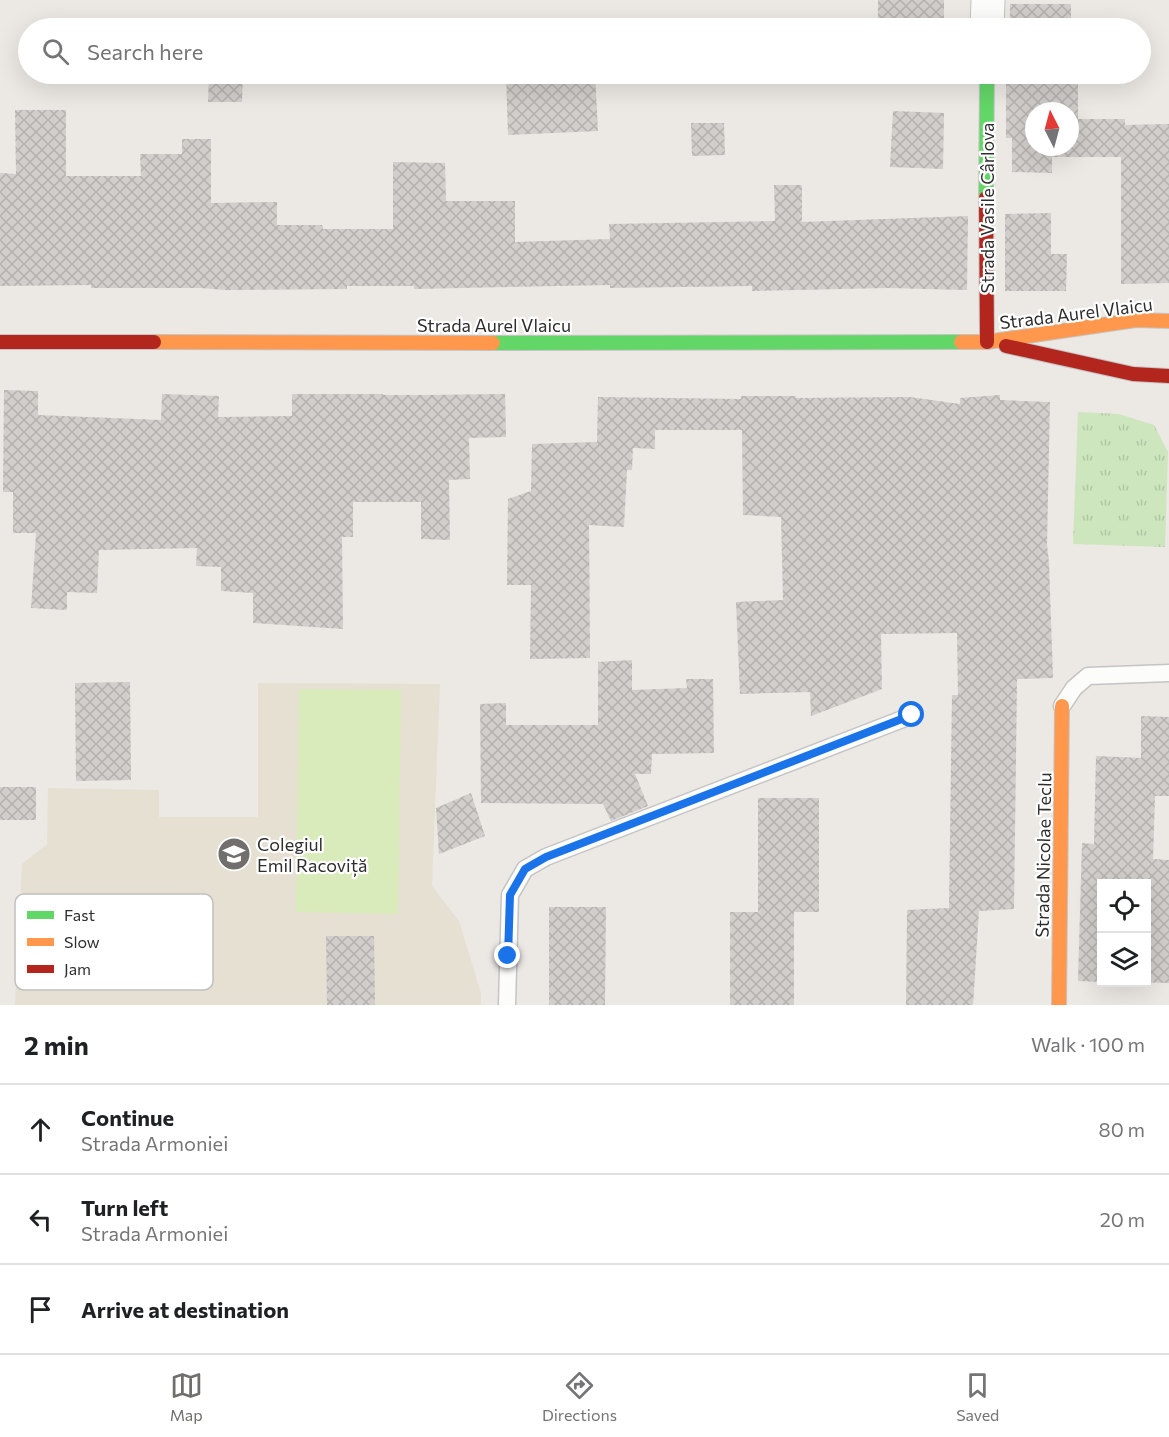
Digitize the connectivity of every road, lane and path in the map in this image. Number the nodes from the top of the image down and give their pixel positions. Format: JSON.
{"nodes":[{"id":1,"x":987,"y":0,"type":"edge"},
{"id":2,"x":987,"y":18,"type":"edge"},
{"id":3,"x":987,"y":84,"type":"edge"},
{"id":4,"x":1169,"y":321,"type":"edge"},
{"id":5,"x":0,"y":342,"type":"edge"},
{"id":6,"x":987,"y":342,"type":"junction"},
{"id":7,"x":1169,"y":376,"type":"edge"},
{"id":8,"x":1169,"y":673,"type":"edge"},
{"id":9,"x":1062,"y":706,"type":"joint"},
{"id":10,"x":912,"y":715,"type":"dead end"},
{"id":11,"x":507,"y":1005,"type":"edge"},
{"id":12,"x":1059,"y":1005,"type":"edge"}],
"edges":[{"from":1,"to":2,"type":"street"},
{"from":3,"to":6,"type":"main road","name":"Strada Vasile Cârlova"},
{"from":4,"to":6,"type":"main road","name":"Strada Aurel Vlaicu"},
{"from":5,"to":6,"type":"main road","name":"Strada Aurel Vlaicu"},
{"from":6,"to":7,"type":"main road","name":"Strada Aurel Vlaicu"},
{"from":8,"to":9,"type":"lane"},
{"from":9,"to":12,"type":"main road","name":"Strada Nicolae Teclu"},
{"from":10,"to":11,"type":"lane"}]}
